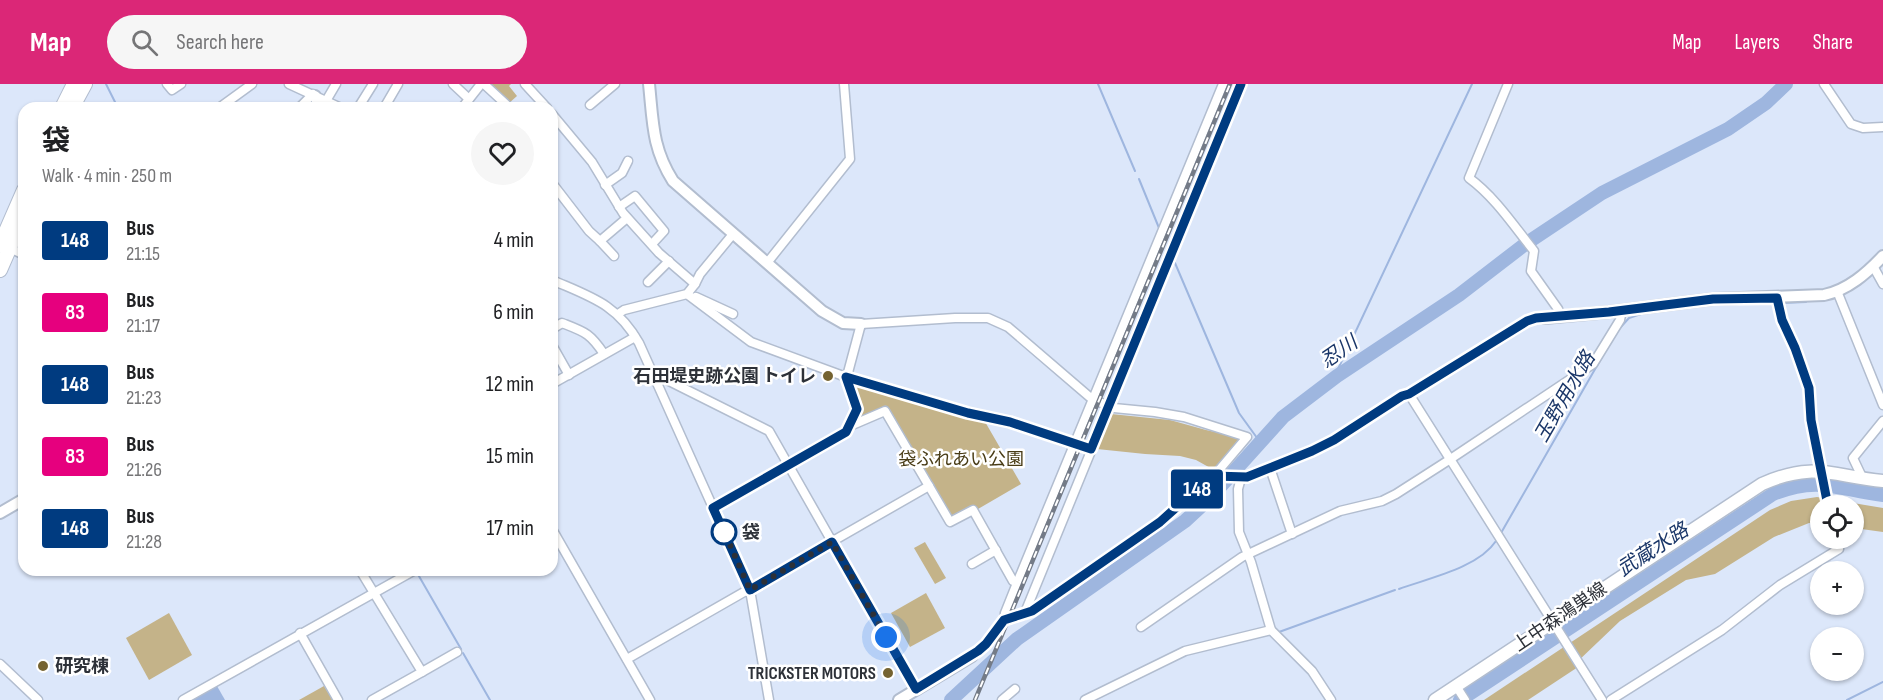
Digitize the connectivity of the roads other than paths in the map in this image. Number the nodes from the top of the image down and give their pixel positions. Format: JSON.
{"nodes":[{"id":1,"x":74,"y":84,"type":"edge"},
{"id":2,"x":85,"y":84,"type":"edge"},
{"id":3,"x":167,"y":84,"type":"edge"},
{"id":4,"x":181,"y":84,"type":"edge"},
{"id":5,"x":252,"y":84,"type":"edge"},
{"id":6,"x":289,"y":84,"type":"edge"},
{"id":7,"x":336,"y":84,"type":"edge"},
{"id":8,"x":374,"y":84,"type":"edge"},
{"id":9,"x":398,"y":84,"type":"edge"},
{"id":10,"x":453,"y":84,"type":"edge"},
{"id":11,"x":482,"y":84,"type":"edge"},
{"id":12,"x":540,"y":84,"type":"edge"},
{"id":13,"x":615,"y":84,"type":"edge"},
{"id":14,"x":649,"y":84,"type":"edge"},
{"id":15,"x":844,"y":84,"type":"edge"},
{"id":16,"x":1223,"y":84,"type":"edge"},
{"id":17,"x":1241,"y":84,"type":"edge"},
{"id":18,"x":1508,"y":84,"type":"edge"},
{"id":19,"x":1824,"y":84,"type":"edge"},
{"id":20,"x":529,"y":87,"type":"edge"},
{"id":21,"x":314,"y":95,"type":"junction"},
{"id":22,"x":469,"y":99,"type":"junction"},
{"id":23,"x":65,"y":102,"type":"edge"},
{"id":24,"x":75,"y":102,"type":"edge"},
{"id":25,"x":227,"y":102,"type":"edge"},
{"id":26,"x":306,"y":102,"type":"edge"},
{"id":27,"x":321,"y":102,"type":"edge"},
{"id":28,"x":324,"y":102,"type":"edge"},
{"id":29,"x":362,"y":102,"type":"edge"},
{"id":30,"x":388,"y":102,"type":"edge"},
{"id":31,"x":467,"y":102,"type":"edge"},
{"id":32,"x":503,"y":102,"type":"edge"},
{"id":33,"x":542,"y":102,"type":"edge"},
{"id":34,"x":590,"y":105,"type":"dead end"},
{"id":35,"x":558,"y":121,"type":"edge"},
{"id":36,"x":1883,"y":127,"type":"edge"},
{"id":37,"x":628,"y":161,"type":"dead end"},
{"id":38,"x":605,"y":185,"type":"junction"},
{"id":39,"x":558,"y":191,"type":"edge"},
{"id":40,"x":18,"y":207,"type":"edge"},
{"id":41,"x":619,"y":207,"type":"junction"},
{"id":42,"x":627,"y":218,"type":"junction"},
{"id":43,"x":733,"y":234,"type":"junction"},
{"id":44,"x":18,"y":235,"type":"edge"},
{"id":45,"x":600,"y":241,"type":"junction"},
{"id":46,"x":652,"y":244,"type":"junction"},
{"id":47,"x":4,"y":246,"type":"edge"},
{"id":48,"x":18,"y":252,"type":"edge"},
{"id":49,"x":614,"y":256,"type":"dead end"},
{"id":50,"x":1880,"y":260,"type":"edge"},
{"id":51,"x":669,"y":261,"type":"junction"},
{"id":52,"x":767,"y":263,"type":"junction"},
{"id":53,"x":0,"y":270,"type":"edge"},
{"id":54,"x":648,"y":282,"type":"dead end"},
{"id":55,"x":558,"y":283,"type":"edge"},
{"id":56,"x":695,"y":284,"type":"junction"},
{"id":57,"x":1883,"y":284,"type":"edge"},
{"id":58,"x":1838,"y":291,"type":"junction"},
{"id":59,"x":687,"y":294,"type":"junction"},
{"id":60,"x":1777,"y":298,"type":"junction"},
{"id":61,"x":1623,"y":310,"type":"junction"},
{"id":62,"x":618,"y":314,"type":"junction"},
{"id":63,"x":734,"y":314,"type":"dead end"},
{"id":64,"x":1561,"y":317,"type":"junction"},
{"id":65,"x":1545,"y":318,"type":"joint"},
{"id":66,"x":861,"y":324,"type":"junction"},
{"id":67,"x":558,"y":325,"type":"edge"},
{"id":68,"x":635,"y":336,"type":"junction"},
{"id":69,"x":604,"y":354,"type":"junction"},
{"id":70,"x":558,"y":356,"type":"edge"},
{"id":71,"x":653,"y":373,"type":"junction"},
{"id":72,"x":568,"y":375,"type":"junction"},
{"id":73,"x":846,"y":377,"type":"junction"},
{"id":74,"x":558,"y":381,"type":"edge"},
{"id":75,"x":1409,"y":394,"type":"junction"},
{"id":76,"x":1092,"y":399,"type":"junction"},
{"id":77,"x":1883,"y":405,"type":"edge"},
{"id":78,"x":1108,"y":407,"type":"junction"},
{"id":79,"x":1883,"y":421,"type":"edge"},
{"id":80,"x":850,"y":426,"type":"junction"},
{"id":81,"x":1074,"y":444,"type":"junction"},
{"id":82,"x":1091,"y":449,"type":"junction"},
{"id":83,"x":1449,"y":460,"type":"junction"},
{"id":84,"x":788,"y":465,"type":"junction"},
{"id":85,"x":1270,"y":468,"type":"junction"},
{"id":86,"x":1822,"y":474,"type":"junction"},
{"id":87,"x":1216,"y":476,"type":"junction"},
{"id":88,"x":1862,"y":477,"type":"junction"},
{"id":89,"x":1241,"y":478,"type":"junction"},
{"id":90,"x":1883,"y":481,"type":"edge"},
{"id":91,"x":929,"y":486,"type":"junction"},
{"id":92,"x":1826,"y":495,"type":"edge"},
{"id":93,"x":18,"y":502,"type":"edge"},
{"id":94,"x":713,"y":508,"type":"junction"},
{"id":95,"x":0,"y":513,"type":"edge"},
{"id":96,"x":1292,"y":534,"type":"junction"},
{"id":97,"x":558,"y":539,"type":"edge"},
{"id":98,"x":832,"y":542,"type":"junction"},
{"id":99,"x":1839,"y":549,"type":"edge"},
{"id":100,"x":996,"y":550,"type":"junction"},
{"id":101,"x":1248,"y":554,"type":"junction"},
{"id":102,"x":972,"y":564,"type":"dead end"},
{"id":103,"x":364,"y":576,"type":"edge"},
{"id":104,"x":405,"y":576,"type":"edge"},
{"id":105,"x":1017,"y":583,"type":"junction"},
{"id":106,"x":750,"y":590,"type":"junction"},
{"id":107,"x":374,"y":594,"type":"junction"},
{"id":108,"x":1024,"y":615,"type":"junction"},
{"id":109,"x":1004,"y":620,"type":"junction"},
{"id":110,"x":1554,"y":625,"type":"junction"},
{"id":111,"x":1141,"y":627,"type":"dead end"},
{"id":112,"x":1271,"y":630,"type":"junction"},
{"id":113,"x":300,"y":633,"type":"junction"},
{"id":114,"x":457,"y":652,"type":"dead end"},
{"id":115,"x":972,"y":656,"type":"joint"},
{"id":116,"x":627,"y":659,"type":"junction"},
{"id":117,"x":0,"y":664,"type":"edge"},
{"id":118,"x":422,"y":672,"type":"junction"},
{"id":119,"x":916,"y":689,"type":"junction"},
{"id":120,"x":1015,"y":689,"type":"dead end"},
{"id":121,"x":1458,"y":689,"type":"junction"},
{"id":122,"x":39,"y":700,"type":"edge"},
{"id":123,"x":183,"y":700,"type":"edge"},
{"id":124,"x":338,"y":700,"type":"edge"},
{"id":125,"x":372,"y":700,"type":"edge"},
{"id":126,"x":650,"y":700,"type":"edge"},
{"id":127,"x":769,"y":700,"type":"edge"},
{"id":128,"x":899,"y":700,"type":"edge"},
{"id":129,"x":1002,"y":700,"type":"edge"},
{"id":130,"x":1085,"y":700,"type":"edge"},
{"id":131,"x":1331,"y":700,"type":"edge"},
{"id":132,"x":1435,"y":700,"type":"edge"},
{"id":133,"x":1466,"y":700,"type":"edge"},
{"id":134,"x":1602,"y":700,"type":"edge"},
{"id":135,"x":1611,"y":700,"type":"edge"}],
"edges":[{"from":1,"to":23,"type":"highway"},
{"from":2,"to":24,"type":"highway"},
{"from":3,"to":4,"type":"street"},
{"from":5,"to":25,"type":"street"},
{"from":6,"to":21,"type":"street"},
{"from":7,"to":28,"type":"street"},
{"from":8,"to":29,"type":"street"},
{"from":9,"to":30,"type":"street"},
{"from":10,"to":22,"type":"street"},
{"from":11,"to":22,"type":"street"},
{"from":11,"to":32,"type":"street"},
{"from":12,"to":20,"type":"street"},
{"from":13,"to":34,"type":"street"},
{"from":14,"to":43,"type":"street"},
{"from":15,"to":52,"type":"street"},
{"from":16,"to":76,"type":"street"},
{"from":17,"to":78,"type":"street"},
{"from":18,"to":64,"type":"street"},
{"from":19,"to":36,"type":"street"},
{"from":20,"to":33,"type":"street"},
{"from":21,"to":26,"type":"street"},
{"from":21,"to":27,"type":"street"},
{"from":22,"to":31,"type":"street"},
{"from":35,"to":38,"type":"street"},
{"from":37,"to":38,"type":"street"},
{"from":38,"to":41,"type":"street"},
{"from":39,"to":45,"type":"street"},
{"from":40,"to":47,"type":"highway"},
{"from":41,"to":42,"type":"street"},
{"from":41,"to":46,"type":"street"},
{"from":42,"to":45,"type":"street"},
{"from":42,"to":46,"type":"street"},
{"from":43,"to":52,"type":"street"},
{"from":43,"to":56,"type":"street"},
{"from":44,"to":47,"type":"highway"},
{"from":45,"to":49,"type":"street"},
{"from":46,"to":51,"type":"street"},
{"from":47,"to":48,"type":"street"},
{"from":47,"to":53,"type":"highway"},
{"from":50,"to":57,"type":"street"},
{"from":50,"to":58,"type":"street"},
{"from":51,"to":54,"type":"street"},
{"from":51,"to":56,"type":"street"},
{"from":52,"to":66,"type":"street"},
{"from":55,"to":62,"type":"street"},
{"from":56,"to":59,"type":"street"},
{"from":58,"to":60,"type":"street"},
{"from":58,"to":77,"type":"street"},
{"from":59,"to":62,"type":"street"},
{"from":59,"to":63,"type":"street"},
{"from":59,"to":73,"type":"street"},
{"from":60,"to":61,"type":"street"},
{"from":60,"to":86,"type":"street"},
{"from":61,"to":64,"type":"street"},
{"from":61,"to":83,"type":"street"},
{"from":62,"to":68,"type":"street"},
{"from":64,"to":65,"type":"street"},
{"from":65,"to":75,"type":"street"},
{"from":66,"to":73,"type":"street"},
{"from":66,"to":76,"type":"street"},
{"from":67,"to":69,"type":"street"},
{"from":68,"to":69,"type":"street"},
{"from":68,"to":71,"type":"street"},
{"from":69,"to":72,"type":"street"},
{"from":70,"to":72,"type":"street"},
{"from":71,"to":84,"type":"street"},
{"from":71,"to":94,"type":"street"},
{"from":72,"to":74,"type":"street"},
{"from":73,"to":80,"type":"street"},
{"from":73,"to":81,"type":"street"},
{"from":75,"to":83,"type":"street"},
{"from":75,"to":85,"type":"street"},
{"from":76,"to":78,"type":"street"},
{"from":76,"to":81,"type":"street"},
{"from":78,"to":82,"type":"street"},
{"from":78,"to":87,"type":"street"},
{"from":79,"to":88,"type":"street"},
{"from":80,"to":84,"type":"street"},
{"from":80,"to":91,"type":"street"},
{"from":81,"to":82,"type":"street"},
{"from":81,"to":105,"type":"street"},
{"from":82,"to":108,"type":"street"},
{"from":83,"to":96,"type":"street"},
{"from":83,"to":110,"type":"street"},
{"from":84,"to":94,"type":"street"},
{"from":84,"to":98,"type":"street"},
{"from":85,"to":89,"type":"street"},
{"from":85,"to":96,"type":"street"},
{"from":86,"to":88,"type":"main road","name":"上中森鴻巣線"},
{"from":86,"to":92,"type":"street"},
{"from":86,"to":110,"type":"main road","name":"上中森鴻巣線"},
{"from":87,"to":89,"type":"street"},
{"from":87,"to":108,"type":"street"},
{"from":88,"to":90,"type":"main road","name":"上中森鴻巣線"},
{"from":89,"to":101,"type":"street"},
{"from":91,"to":98,"type":"street"},
{"from":91,"to":100,"type":"street"},
{"from":93,"to":95,"type":"street"},
{"from":94,"to":106,"type":"street"},
{"from":96,"to":101,"type":"street"},
{"from":97,"to":116,"type":"street"},
{"from":98,"to":106,"type":"street"},
{"from":98,"to":119,"type":"street"},
{"from":99,"to":135,"type":"street"},
{"from":100,"to":102,"type":"street"},
{"from":100,"to":105,"type":"street"},
{"from":101,"to":111,"type":"street"},
{"from":101,"to":112,"type":"street"},
{"from":103,"to":107,"type":"street"},
{"from":104,"to":107,"type":"street"},
{"from":105,"to":109,"type":"street"},
{"from":106,"to":116,"type":"street"},
{"from":106,"to":127,"type":"street"},
{"from":107,"to":113,"type":"street"},
{"from":107,"to":118,"type":"street"},
{"from":108,"to":109,"type":"street"},
{"from":109,"to":115,"type":"street"},
{"from":110,"to":121,"type":"main road","name":"上中森鴻巣線"},
{"from":110,"to":134,"type":"street"},
{"from":112,"to":130,"type":"street"},
{"from":112,"to":131,"type":"street"},
{"from":113,"to":123,"type":"street"},
{"from":113,"to":124,"type":"street"},
{"from":114,"to":118,"type":"street"},
{"from":115,"to":119,"type":"street"},
{"from":116,"to":126,"type":"street"},
{"from":117,"to":122,"type":"street"},
{"from":118,"to":125,"type":"street"},
{"from":119,"to":128,"type":"street"},
{"from":120,"to":129,"type":"street"},
{"from":121,"to":132,"type":"main road","name":"上中森鴻巣線"},
{"from":121,"to":133,"type":"street"}]}
